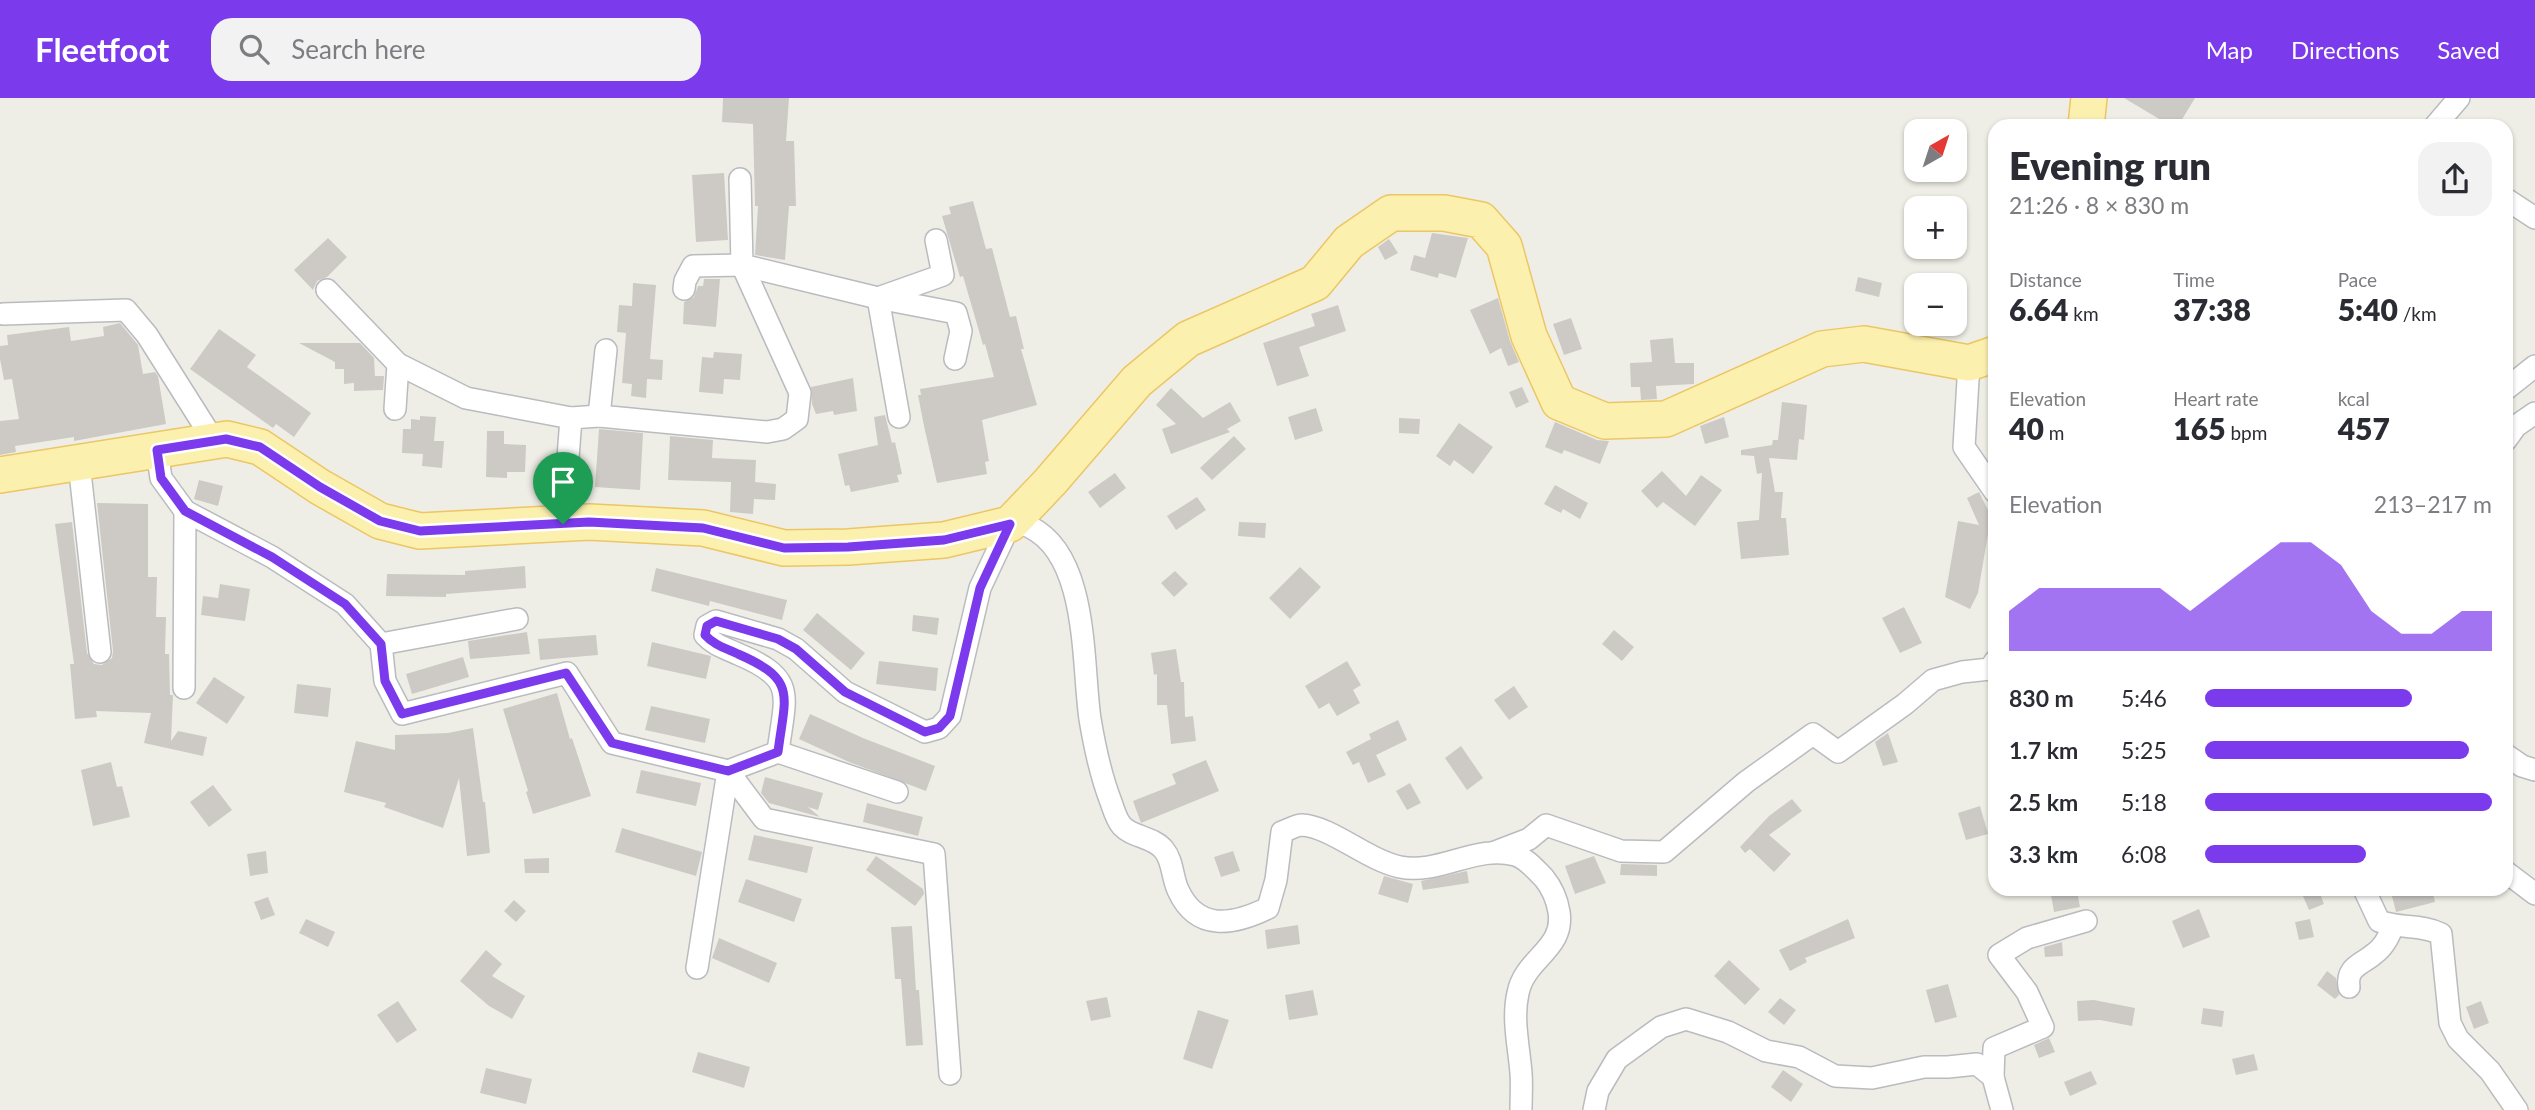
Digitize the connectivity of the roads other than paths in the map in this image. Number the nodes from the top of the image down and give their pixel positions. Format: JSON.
{"nodes":[{"id":1,"x":2089,"y":98,"type":"edge"},
{"id":2,"x":2459,"y":98,"type":"edge"},
{"id":3,"x":2086,"y":119,"type":"edge"},
{"id":4,"x":2441,"y":119,"type":"edge"},
{"id":5,"x":740,"y":179,"type":"dead end"},
{"id":6,"x":2513,"y":204,"type":"edge"},
{"id":7,"x":2535,"y":218,"type":"edge"},
{"id":8,"x":936,"y":240,"type":"dead end"},
{"id":9,"x":742,"y":265,"type":"junction"},
{"id":10,"x":684,"y":289,"type":"dead end"},
{"id":11,"x":327,"y":290,"type":"dead end"},
{"id":12,"x":878,"y":298,"type":"junction"},
{"id":13,"x":3,"y":314,"type":"dead end"},
{"id":14,"x":606,"y":350,"type":"dead end"},
{"id":15,"x":955,"y":359,"type":"dead end"},
{"id":16,"x":1982,"y":359,"type":"edge"},
{"id":17,"x":398,"y":364,"type":"junction"},
{"id":18,"x":2535,"y":366,"type":"edge"},
{"id":19,"x":2513,"y":383,"type":"edge"},
{"id":20,"x":395,"y":409,"type":"dead end"},
{"id":21,"x":2535,"y":413,"type":"edge"},
{"id":22,"x":599,"y":416,"type":"junction"},
{"id":23,"x":571,"y":418,"type":"junction"},
{"id":24,"x":899,"y":418,"type":"dead end"},
{"id":25,"x":2513,"y":430,"type":"edge"},
{"id":26,"x":214,"y":441,"type":"junction"},
{"id":27,"x":157,"y":450,"type":"junction"},
{"id":28,"x":79,"y":463,"type":"junction"},
{"id":29,"x":0,"y":475,"type":"edge"},
{"id":30,"x":1988,"y":482,"type":"edge"},
{"id":31,"x":185,"y":511,"type":"junction"},
{"id":32,"x":563,"y":524,"type":"junction"},
{"id":33,"x":1010,"y":524,"type":"junction"},
{"id":34,"x":517,"y":619,"type":"dead end"},
{"id":35,"x":381,"y":644,"type":"junction"},
{"id":36,"x":100,"y":652,"type":"dead end"},
{"id":37,"x":1988,"y":669,"type":"edge"},
{"id":38,"x":184,"y":688,"type":"dead end"},
{"id":39,"x":778,"y":752,"type":"junction"},
{"id":40,"x":2513,"y":760,"type":"edge"},
{"id":41,"x":2535,"y":770,"type":"edge"},
{"id":42,"x":728,"y":771,"type":"junction"},
{"id":43,"x":897,"y":792,"type":"dead end"},
{"id":44,"x":1493,"y":852,"type":"junction"},
{"id":45,"x":2513,"y":877,"type":"edge"},
{"id":46,"x":2535,"y":894,"type":"edge"},
{"id":47,"x":2367,"y":896,"type":"edge"},
{"id":48,"x":2086,"y":921,"type":"dead end"},
{"id":49,"x":2393,"y":926,"type":"junction"},
{"id":50,"x":697,"y":968,"type":"dead end"},
{"id":51,"x":2349,"y":987,"type":"dead end"},
{"id":52,"x":950,"y":1074,"type":"dead end"},
{"id":53,"x":1993,"y":1077,"type":"junction"},
{"id":54,"x":1521,"y":1110,"type":"edge"},
{"id":55,"x":1594,"y":1110,"type":"edge"},
{"id":56,"x":2001,"y":1110,"type":"edge"},
{"id":57,"x":2517,"y":1110,"type":"edge"}],
"edges":[{"from":1,"to":3,"type":"main road"},
{"from":2,"to":4,"type":"street"},
{"from":5,"to":9,"type":"street"},
{"from":6,"to":7,"type":"street"},
{"from":8,"to":12,"type":"street"},
{"from":9,"to":10,"type":"street"},
{"from":9,"to":12,"type":"street"},
{"from":9,"to":22,"type":"street"},
{"from":11,"to":17,"type":"street"},
{"from":12,"to":15,"type":"street"},
{"from":12,"to":24,"type":"street"},
{"from":13,"to":26,"type":"street"},
{"from":14,"to":22,"type":"street"},
{"from":16,"to":30,"type":"street"},
{"from":16,"to":33,"type":"main road"},
{"from":17,"to":20,"type":"street"},
{"from":17,"to":23,"type":"street"},
{"from":18,"to":19,"type":"street"},
{"from":21,"to":25,"type":"street"},
{"from":22,"to":23,"type":"street"},
{"from":23,"to":32,"type":"street"},
{"from":26,"to":27,"type":"main road"},
{"from":26,"to":32,"type":"main road"},
{"from":27,"to":28,"type":"main road"},
{"from":27,"to":31,"type":"street"},
{"from":28,"to":29,"type":"main road"},
{"from":28,"to":36,"type":"street"},
{"from":31,"to":35,"type":"street"},
{"from":31,"to":38,"type":"street"},
{"from":32,"to":33,"type":"main road"},
{"from":33,"to":39,"type":"street"},
{"from":33,"to":44,"type":"street"},
{"from":34,"to":35,"type":"street"},
{"from":35,"to":42,"type":"street"},
{"from":37,"to":44,"type":"street"},
{"from":39,"to":42,"type":"street"},
{"from":39,"to":43,"type":"street"},
{"from":40,"to":41,"type":"street"},
{"from":42,"to":50,"type":"street"},
{"from":42,"to":52,"type":"street"},
{"from":44,"to":54,"type":"street"},
{"from":45,"to":46,"type":"street"},
{"from":47,"to":49,"type":"street"},
{"from":48,"to":53,"type":"street"},
{"from":49,"to":51,"type":"street"},
{"from":49,"to":57,"type":"street"},
{"from":53,"to":55,"type":"street"},
{"from":53,"to":56,"type":"street"}]}
